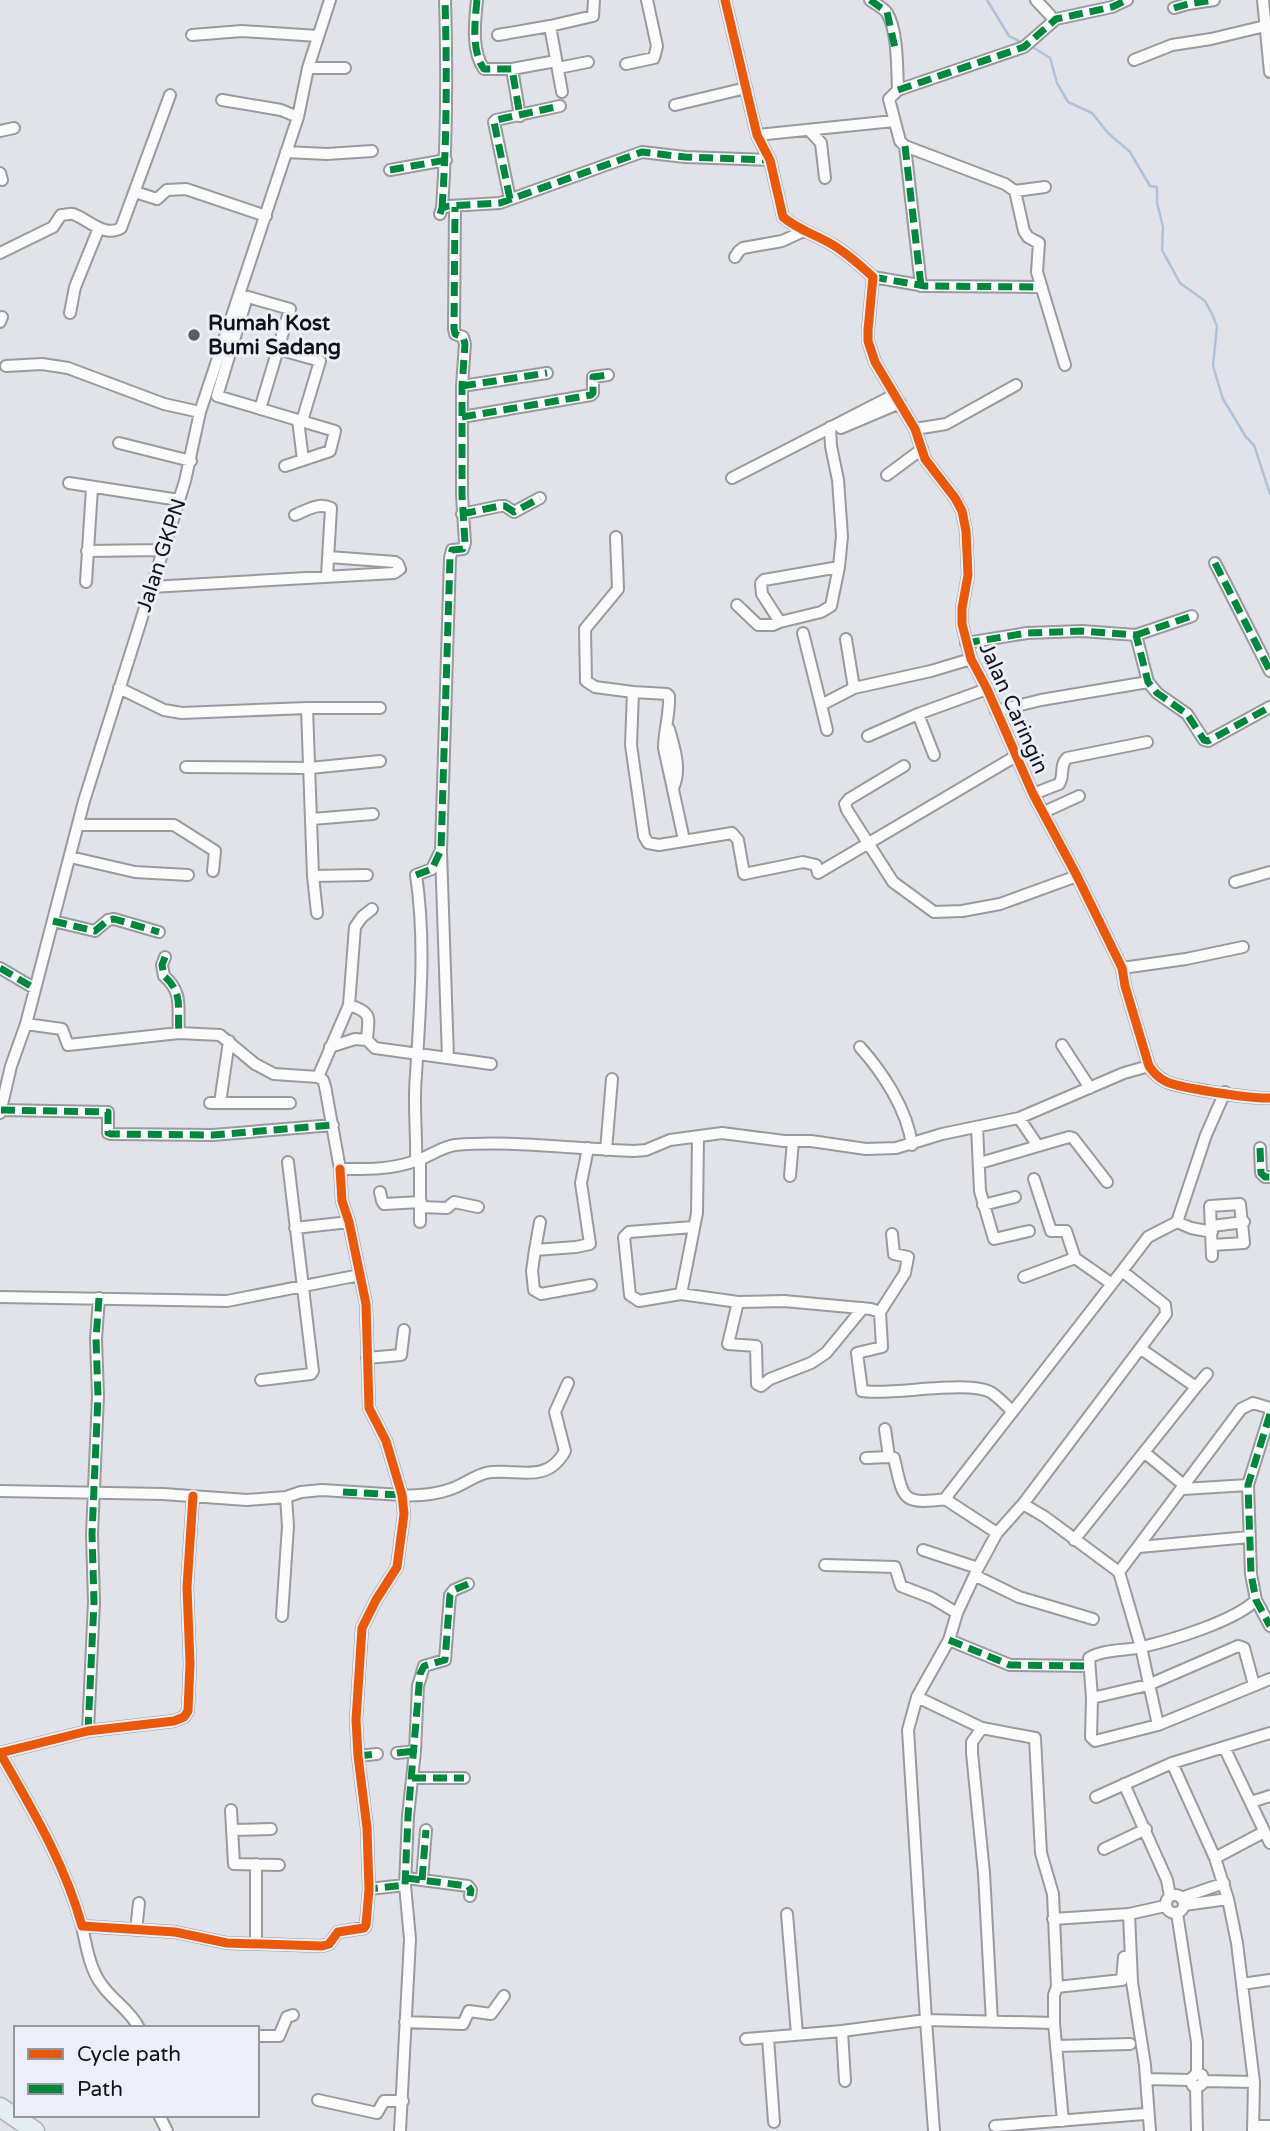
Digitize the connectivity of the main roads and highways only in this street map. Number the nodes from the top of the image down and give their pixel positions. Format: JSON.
{"nodes":[{"id":1,"x":15,"y":2117,"type":"edge"},
{"id":2,"x":35,"y":2131,"type":"edge"}],
"edges":[{"from":1,"to":2,"type":"highway"}]}
